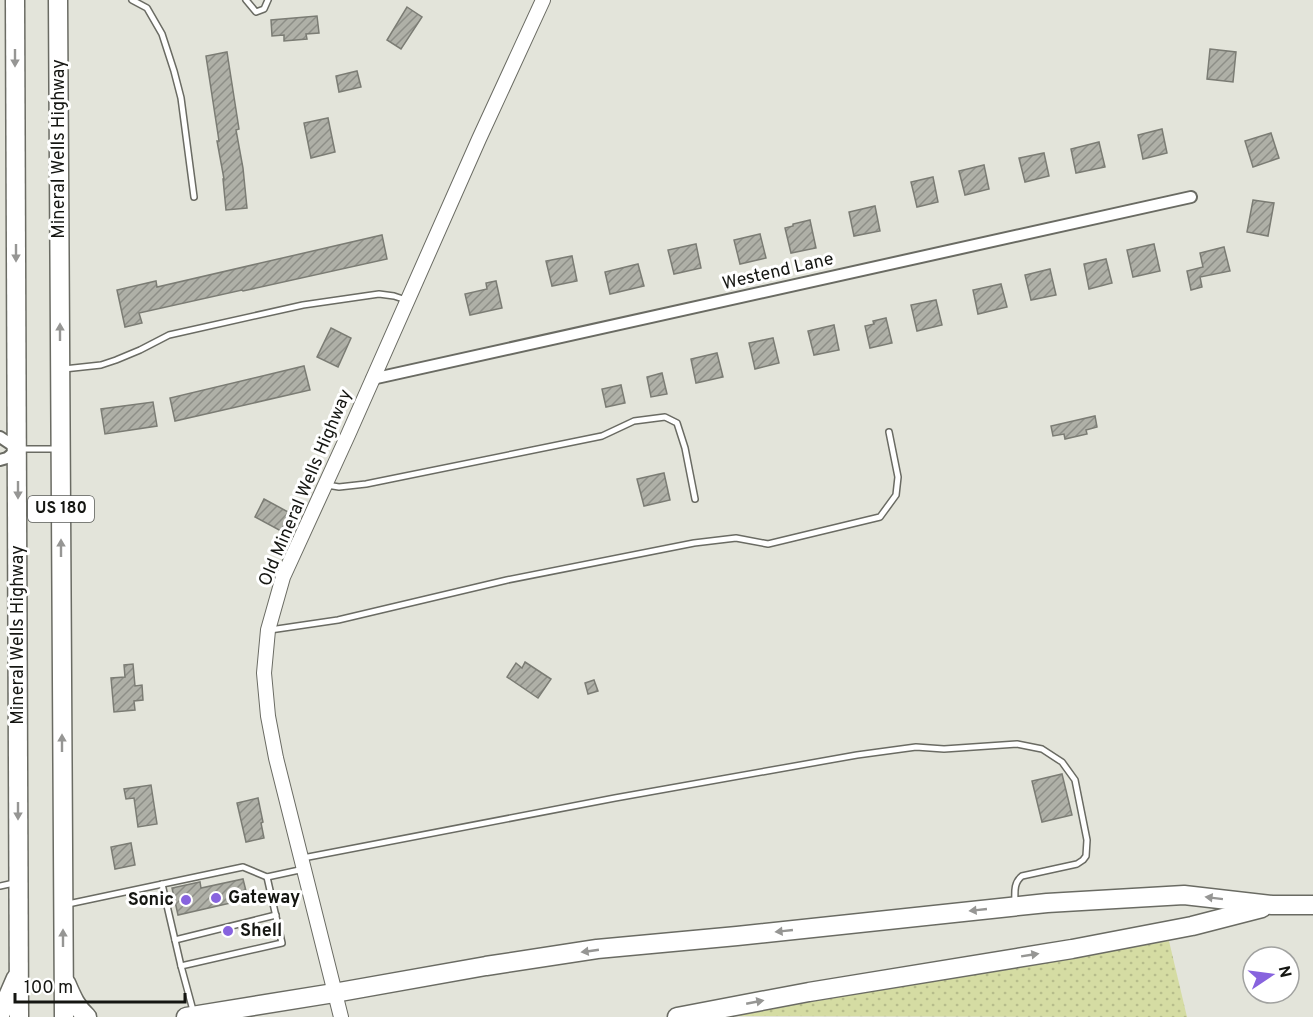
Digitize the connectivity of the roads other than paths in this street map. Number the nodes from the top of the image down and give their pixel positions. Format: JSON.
{"nodes":[{"id":1,"x":15,"y":0,"type":"edge"},
{"id":2,"x":58,"y":0,"type":"edge"},
{"id":3,"x":132,"y":0,"type":"edge"},
{"id":4,"x":246,"y":0,"type":"edge"},
{"id":5,"x":268,"y":0,"type":"edge"},
{"id":6,"x":543,"y":0,"type":"edge"},
{"id":7,"x":194,"y":197,"type":"dead end"},
{"id":8,"x":1191,"y":197,"type":"dead end"},
{"id":9,"x":407,"y":300,"type":"junction"},
{"id":10,"x":60,"y":370,"type":"junction"},
{"id":11,"x":372,"y":379,"type":"junction"},
{"id":12,"x":889,"y":432,"type":"dead end"},
{"id":13,"x":0,"y":437,"type":"edge"},
{"id":14,"x":60,"y":448,"type":"junction"},
{"id":15,"x":18,"y":449,"type":"junction"},
{"id":16,"x":0,"y":460,"type":"edge"},
{"id":17,"x":325,"y":484,"type":"junction"},
{"id":18,"x":695,"y":499,"type":"dead end"},
{"id":19,"x":268,"y":630,"type":"junction"},
{"id":20,"x":303,"y":863,"type":"junction"},
{"id":21,"x":267,"y":877,"type":"junction"},
{"id":22,"x":19,"y":882,"type":"junction"},
{"id":23,"x":162,"y":884,"type":"junction"},
{"id":24,"x":0,"y":886,"type":"edge"},
{"id":25,"x":63,"y":905,"type":"junction"},
{"id":26,"x":1272,"y":905,"type":"junction"},
{"id":27,"x":1313,"y":905,"type":"edge"},
{"id":28,"x":1015,"y":906,"type":"junction"},
{"id":29,"x":276,"y":915,"type":"junction"},
{"id":30,"x":254,"y":921,"type":"junction"},
{"id":31,"x":256,"y":928,"type":"dead end"},
{"id":32,"x":259,"y":939,"type":"dead end"},
{"id":33,"x":175,"y":940,"type":"junction"},
{"id":34,"x":244,"y":943,"type":"dead end"},
{"id":35,"x":226,"y":946,"type":"dead end"},
{"id":36,"x":261,"y":948,"type":"junction"},
{"id":37,"x":210,"y":951,"type":"dead end"},
{"id":38,"x":245,"y":951,"type":"junction"},
{"id":39,"x":229,"y":955,"type":"junction"},
{"id":40,"x":212,"y":959,"type":"junction"},
{"id":41,"x":181,"y":966,"type":"junction"},
{"id":42,"x":20,"y":968,"type":"junction"},
{"id":43,"x":64,"y":978,"type":"junction"},
{"id":44,"x":334,"y":993,"type":"junction"},
{"id":45,"x":0,"y":1016,"type":"edge"},
{"id":46,"x":190,"y":1016,"type":"edge"},
{"id":47,"x":20,"y":1017,"type":"edge"},
{"id":48,"x":64,"y":1017,"type":"edge"},
{"id":49,"x":87,"y":1017,"type":"edge"},
{"id":50,"x":341,"y":1017,"type":"edge"},
{"id":51,"x":676,"y":1017,"type":"edge"}],
"edges":[{"from":1,"to":15,"type":"main road","name":"Mineral Wells Highway","number":"US 180","one_way":true},
{"from":10,"to":2,"type":"main road","name":"Mineral Wells Highway","number":"US 180","one_way":true},
{"from":3,"to":7,"type":"lane"},
{"from":4,"to":5,"type":"lane"},
{"from":6,"to":9,"type":"street","name":"Old Mineral Wells Highway"},
{"from":8,"to":11,"type":"street","name":"Westend Lane"},
{"from":9,"to":10,"type":"lane"},
{"from":9,"to":11,"type":"street","name":"Old Mineral Wells Highway"},
{"from":10,"to":14,"type":"main road","name":"Mineral Wells Highway","number":"US 180"},
{"from":11,"to":17,"type":"street","name":"Old Mineral Wells Highway"},
{"from":12,"to":19,"type":"lane"},
{"from":13,"to":15,"type":"street"},
{"from":14,"to":15,"type":"lane"},
{"from":25,"to":14,"type":"main road","name":"Mineral Wells Highway","number":"US 180","one_way":true},
{"from":15,"to":16,"type":"street"},
{"from":15,"to":22,"type":"main road","name":"Mineral Wells Highway","number":"US 180","one_way":true},
{"from":17,"to":18,"type":"lane"},
{"from":17,"to":19,"type":"street","name":"Old Mineral Wells Highway"},
{"from":19,"to":20,"type":"street","name":"Old Mineral Wells Highway"},
{"from":20,"to":21,"type":"lane"},
{"from":20,"to":28,"type":"lane"},
{"from":20,"to":44,"type":"street","name":"Old Mineral Wells Highway"},
{"from":21,"to":23,"type":"lane"},
{"from":21,"to":29,"type":"lane"},
{"from":22,"to":24,"type":"lane"},
{"from":22,"to":42,"type":"main road","name":"Mineral Wells Highway","number":"US 180"},
{"from":23,"to":25,"type":"lane"},
{"from":23,"to":33,"type":"lane"},
{"from":43,"to":25,"type":"main road","name":"Mineral Wells Highway","number":"US 180","one_way":true},
{"from":26,"to":27,"type":"main road"},
{"from":26,"to":28,"type":"main road","one_way":true},
{"from":51,"to":26,"type":"main road","one_way":true},
{"from":28,"to":44,"type":"main road","one_way":true},
{"from":29,"to":30,"type":"lane"},
{"from":29,"to":36,"type":"lane"},
{"from":30,"to":31,"type":"lane"},
{"from":30,"to":33,"type":"lane"},
{"from":32,"to":36,"type":"lane"},
{"from":33,"to":41,"type":"lane"},
{"from":34,"to":38,"type":"lane"},
{"from":35,"to":39,"type":"lane"},
{"from":36,"to":38,"type":"lane"},
{"from":37,"to":40,"type":"lane"},
{"from":38,"to":39,"type":"lane"},
{"from":39,"to":40,"type":"lane"},
{"from":40,"to":41,"type":"lane"},
{"from":41,"to":46,"type":"lane"},
{"from":42,"to":45,"type":"main road"},
{"from":42,"to":47,"type":"main road","name":"Mineral Wells Highway","number":"US 180"},
{"from":43,"to":48,"type":"main road","name":"Mineral Wells Highway","number":"US 180"},
{"from":43,"to":49,"type":"main road"},
{"from":44,"to":46,"type":"main road"},
{"from":44,"to":50,"type":"street","name":"Old Mineral Wells Highway"}]}
